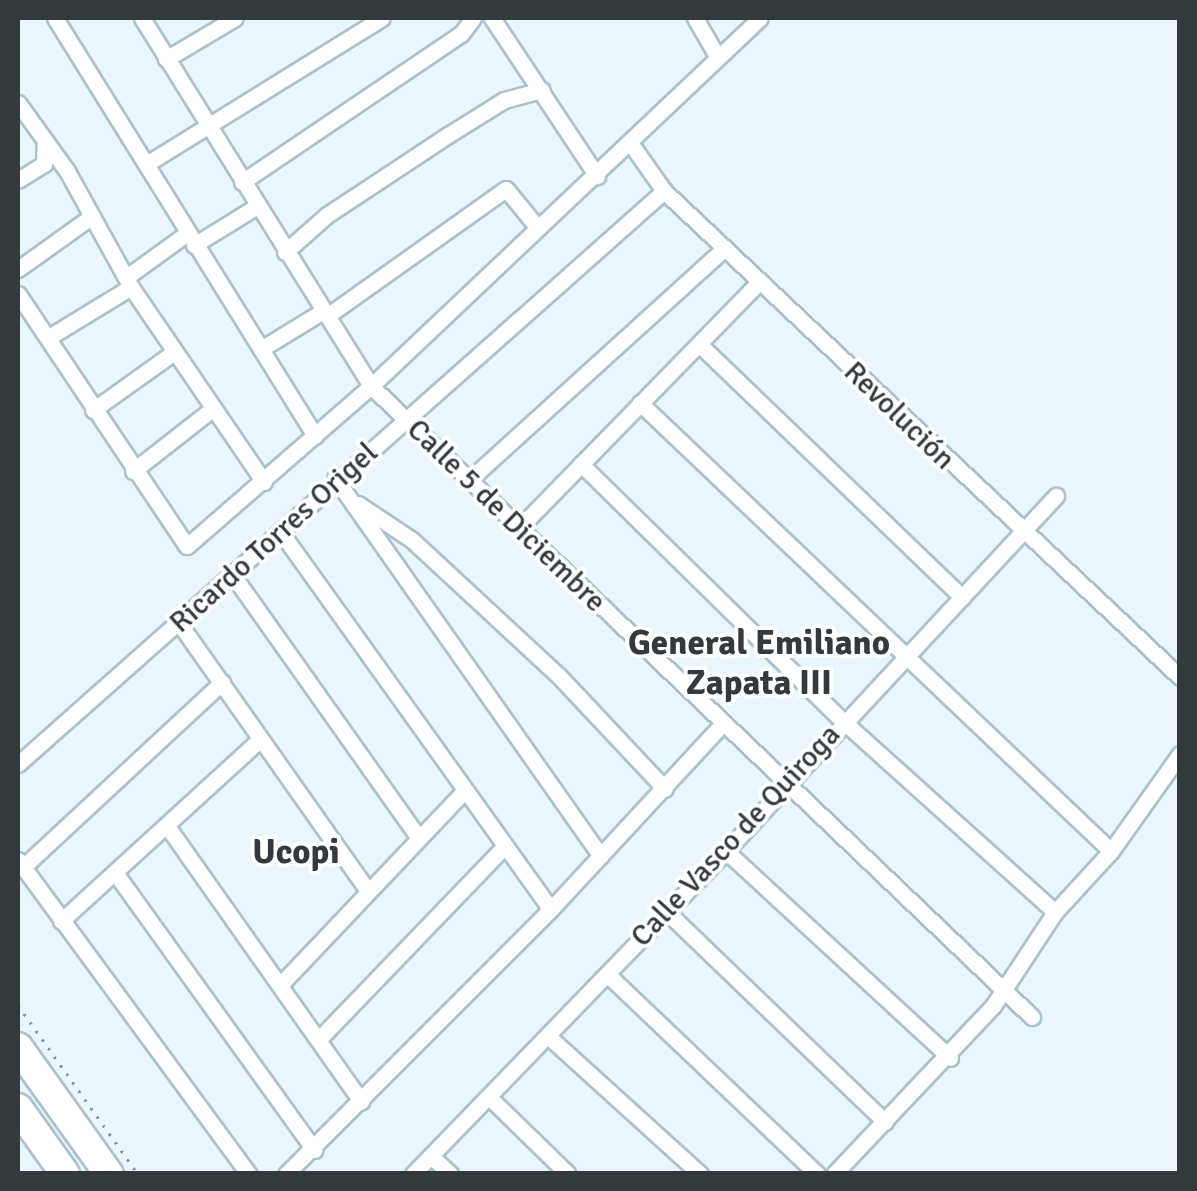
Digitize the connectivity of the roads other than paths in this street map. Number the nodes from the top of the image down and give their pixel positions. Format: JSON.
{"nodes":[{"id":1,"x":55,"y":18,"type":"edge"},
{"id":2,"x":68,"y":18,"type":"edge"},
{"id":3,"x":142,"y":18,"type":"edge"},
{"id":4,"x":235,"y":18,"type":"edge"},
{"id":5,"x":382,"y":18,"type":"edge"},
{"id":6,"x":473,"y":18,"type":"edge"},
{"id":7,"x":492,"y":18,"type":"edge"},
{"id":8,"x":695,"y":18,"type":"edge"},
{"id":9,"x":760,"y":18,"type":"edge"},
{"id":10,"x":717,"y":56,"type":"junction"},
{"id":11,"x":166,"y":59,"type":"junction"},
{"id":12,"x":542,"y":90,"type":"junction"},
{"id":13,"x":18,"y":103,"type":"edge"},
{"id":14,"x":209,"y":131,"type":"junction"},
{"id":15,"x":45,"y":141,"type":"junction"},
{"id":16,"x":631,"y":144,"type":"junction"},
{"id":17,"x":148,"y":163,"type":"junction"},
{"id":18,"x":596,"y":176,"type":"junction"},
{"id":19,"x":18,"y":180,"type":"edge"},
{"id":20,"x":242,"y":182,"type":"junction"},
{"id":21,"x":664,"y":191,"type":"junction"},
{"id":22,"x":257,"y":206,"type":"junction"},
{"id":23,"x":92,"y":216,"type":"junction"},
{"id":24,"x":538,"y":228,"type":"junction"},
{"id":25,"x":190,"y":240,"type":"junction"},
{"id":26,"x":724,"y":249,"type":"junction"},
{"id":27,"x":286,"y":252,"type":"junction"},
{"id":28,"x":18,"y":269,"type":"edge"},
{"id":29,"x":129,"y":281,"type":"junction"},
{"id":30,"x":760,"y":282,"type":"junction"},
{"id":31,"x":18,"y":294,"type":"edge"},
{"id":32,"x":325,"y":314,"type":"junction"},
{"id":33,"x":48,"y":338,"type":"junction"},
{"id":34,"x":700,"y":345,"type":"junction"},
{"id":35,"x":261,"y":349,"type":"junction"},
{"id":36,"x":174,"y":352,"type":"junction"},
{"id":37,"x":372,"y":386,"type":"junction"},
{"id":38,"x":640,"y":403,"type":"junction"},
{"id":39,"x":212,"y":408,"type":"junction"},
{"id":40,"x":94,"y":410,"type":"junction"},
{"id":41,"x":407,"y":422,"type":"junction"},
{"id":42,"x":316,"y":436,"type":"junction"},
{"id":43,"x":581,"y":464,"type":"junction"},
{"id":44,"x":133,"y":471,"type":"junction"},
{"id":45,"x":335,"y":478,"type":"junction"},
{"id":46,"x":470,"y":480,"type":"junction"},
{"id":47,"x":264,"y":482,"type":"junction"},
{"id":48,"x":1056,"y":496,"type":"dead end"},
{"id":49,"x":350,"y":499,"type":"junction"},
{"id":50,"x":519,"y":528,"type":"junction"},
{"id":51,"x":280,"y":532,"type":"junction"},
{"id":52,"x":1024,"y":534,"type":"junction"},
{"id":53,"x":232,"y":574,"type":"junction"},
{"id":54,"x":962,"y":597,"type":"junction"},
{"id":55,"x":179,"y":623,"type":"junction"},
{"id":56,"x":906,"y":662,"type":"junction"},
{"id":57,"x":1180,"y":677,"type":"edge"},
{"id":58,"x":222,"y":682,"type":"junction"},
{"id":59,"x":844,"y":722,"type":"junction"},
{"id":60,"x":723,"y":723,"type":"junction"},
{"id":61,"x":260,"y":740,"type":"junction"},
{"id":62,"x":1180,"y":754,"type":"edge"},
{"id":63,"x":18,"y":764,"type":"edge"},
{"id":64,"x":785,"y":786,"type":"junction"},
{"id":65,"x":664,"y":789,"type":"junction"},
{"id":66,"x":465,"y":790,"type":"junction"},
{"id":67,"x":167,"y":826,"type":"junction"},
{"id":68,"x":418,"y":836,"type":"junction"},
{"id":69,"x":505,"y":846,"type":"junction"},
{"id":70,"x":726,"y":851,"type":"junction"},
{"id":71,"x":1111,"y":852,"type":"junction"},
{"id":72,"x":601,"y":856,"type":"junction"},
{"id":73,"x":20,"y":864,"type":"edge"},
{"id":74,"x":116,"y":874,"type":"junction"},
{"id":75,"x":367,"y":890,"type":"junction"},
{"id":76,"x":551,"y":908,"type":"junction"},
{"id":77,"x":666,"y":911,"type":"junction"},
{"id":78,"x":1056,"y":912,"type":"junction"},
{"id":79,"x":61,"y":921,"type":"junction"},
{"id":80,"x":607,"y":974,"type":"junction"},
{"id":81,"x":280,"y":984,"type":"junction"},
{"id":82,"x":1005,"y":991,"type":"junction"},
{"id":83,"x":1032,"y":1017,"type":"dead end"},
{"id":84,"x":549,"y":1037,"type":"junction"},
{"id":85,"x":319,"y":1039,"type":"junction"},
{"id":86,"x":18,"y":1047,"type":"edge"},
{"id":87,"x":950,"y":1058,"type":"junction"},
{"id":88,"x":489,"y":1097,"type":"junction"},
{"id":89,"x":361,"y":1101,"type":"junction"},
{"id":90,"x":18,"y":1108,"type":"edge"},
{"id":91,"x":885,"y":1122,"type":"junction"},
{"id":92,"x":314,"y":1150,"type":"junction"},
{"id":93,"x":432,"y":1156,"type":"junction"},
{"id":94,"x":65,"y":1174,"type":"edge"},
{"id":95,"x":108,"y":1174,"type":"edge"},
{"id":96,"x":249,"y":1174,"type":"edge"},
{"id":97,"x":286,"y":1174,"type":"edge"},
{"id":98,"x":413,"y":1174,"type":"edge"},
{"id":99,"x":450,"y":1174,"type":"edge"},
{"id":100,"x":568,"y":1174,"type":"edge"},
{"id":101,"x":700,"y":1174,"type":"edge"},
{"id":102,"x":818,"y":1174,"type":"edge"},
{"id":103,"x":834,"y":1174,"type":"edge"}],
"edges":[{"from":1,"to":2,"type":"street"},
{"from":1,"to":17,"type":"street"},
{"from":3,"to":11,"type":"street","name":"Calle 5 de Diciembre"},
{"from":4,"to":11,"type":"street"},
{"from":5,"to":14,"type":"street"},
{"from":6,"to":20,"type":"street"},
{"from":7,"to":12,"type":"street"},
{"from":8,"to":10,"type":"street"},
{"from":9,"to":10,"type":"street"},
{"from":10,"to":16,"type":"street"},
{"from":11,"to":14,"type":"street","name":"Calle 5 de Diciembre"},
{"from":12,"to":18,"type":"street"},
{"from":12,"to":27,"type":"street"},
{"from":13,"to":15,"type":"street"},
{"from":14,"to":17,"type":"street"},
{"from":14,"to":20,"type":"street","name":"Calle 5 de Diciembre"},
{"from":15,"to":19,"type":"street"},
{"from":15,"to":23,"type":"street"},
{"from":16,"to":18,"type":"street"},
{"from":16,"to":21,"type":"street","name":"Revolución"},
{"from":17,"to":25,"type":"street"},
{"from":18,"to":24,"type":"street"},
{"from":20,"to":22,"type":"street","name":"Calle 5 de Diciembre"},
{"from":21,"to":26,"type":"street","name":"Revolución"},
{"from":21,"to":41,"type":"street","name":"Ricardo Torres Origel"},
{"from":22,"to":25,"type":"street"},
{"from":22,"to":27,"type":"street","name":"Calle 5 de Diciembre"},
{"from":23,"to":28,"type":"street"},
{"from":23,"to":29,"type":"street"},
{"from":24,"to":32,"type":"street"},
{"from":24,"to":37,"type":"street"},
{"from":25,"to":29,"type":"street"},
{"from":25,"to":35,"type":"street"},
{"from":26,"to":30,"type":"street","name":"Revolución"},
{"from":26,"to":46,"type":"street"},
{"from":27,"to":32,"type":"street","name":"Calle 5 de Diciembre"},
{"from":29,"to":33,"type":"street"},
{"from":29,"to":36,"type":"street"},
{"from":30,"to":34,"type":"street"},
{"from":30,"to":52,"type":"street","name":"Revolución"},
{"from":31,"to":33,"type":"street"},
{"from":32,"to":35,"type":"street"},
{"from":32,"to":37,"type":"street","name":"Calle 5 de Diciembre"},
{"from":33,"to":40,"type":"street"},
{"from":34,"to":38,"type":"street"},
{"from":34,"to":54,"type":"street"},
{"from":35,"to":42,"type":"street"},
{"from":36,"to":39,"type":"street"},
{"from":36,"to":40,"type":"street"},
{"from":37,"to":41,"type":"street","name":"Calle 5 de Diciembre"},
{"from":37,"to":42,"type":"street"},
{"from":38,"to":43,"type":"street"},
{"from":38,"to":56,"type":"street"},
{"from":39,"to":44,"type":"street"},
{"from":39,"to":47,"type":"street"},
{"from":40,"to":44,"type":"street"},
{"from":41,"to":45,"type":"street","name":"Ricardo Torres Origel"},
{"from":41,"to":46,"type":"street","name":"Calle 5 de Diciembre"},
{"from":42,"to":47,"type":"street"},
{"from":43,"to":50,"type":"street"},
{"from":43,"to":59,"type":"street"},
{"from":44,"to":47,"type":"street"},
{"from":45,"to":49,"type":"street"},
{"from":45,"to":51,"type":"street","name":"Ricardo Torres Origel"},
{"from":46,"to":50,"type":"street","name":"Calle 5 de Diciembre"},
{"from":48,"to":52,"type":"street","name":"Calle Vasco de Quiroga"},
{"from":49,"to":65,"type":"street"},
{"from":49,"to":72,"type":"street"},
{"from":50,"to":60,"type":"street","name":"Calle 5 de Diciembre"},
{"from":51,"to":53,"type":"street","name":"Ricardo Torres Origel"},
{"from":51,"to":66,"type":"street"},
{"from":52,"to":54,"type":"street","name":"Calle Vasco de Quiroga"},
{"from":52,"to":57,"type":"street","name":"Revolución"},
{"from":53,"to":55,"type":"street","name":"Ricardo Torres Origel"},
{"from":53,"to":68,"type":"street"},
{"from":54,"to":56,"type":"street","name":"Calle Vasco de Quiroga"},
{"from":55,"to":58,"type":"street"},
{"from":55,"to":63,"type":"street","name":"Ricardo Torres Origel"},
{"from":56,"to":59,"type":"street","name":"Calle Vasco de Quiroga"},
{"from":56,"to":71,"type":"street"},
{"from":58,"to":61,"type":"street"},
{"from":58,"to":73,"type":"street"},
{"from":59,"to":64,"type":"street","name":"Calle Vasco de Quiroga"},
{"from":59,"to":78,"type":"street"},
{"from":60,"to":64,"type":"street","name":"Calle 5 de Diciembre"},
{"from":60,"to":65,"type":"street"},
{"from":61,"to":67,"type":"street"},
{"from":61,"to":75,"type":"street"},
{"from":62,"to":71,"type":"street"},
{"from":64,"to":70,"type":"street","name":"Calle Vasco de Quiroga"},
{"from":64,"to":82,"type":"street","name":"Calle 5 de Diciembre"},
{"from":65,"to":72,"type":"street"},
{"from":66,"to":68,"type":"street"},
{"from":66,"to":69,"type":"street"},
{"from":67,"to":74,"type":"street"},
{"from":67,"to":81,"type":"street"},
{"from":68,"to":75,"type":"street"},
{"from":69,"to":76,"type":"street"},
{"from":69,"to":85,"type":"street"},
{"from":70,"to":77,"type":"street","name":"Calle Vasco de Quiroga"},
{"from":70,"to":87,"type":"street"},
{"from":71,"to":78,"type":"street"},
{"from":72,"to":76,"type":"street"},
{"from":73,"to":79,"type":"street"},
{"from":74,"to":79,"type":"street"},
{"from":74,"to":92,"type":"street"},
{"from":75,"to":81,"type":"street"},
{"from":76,"to":89,"type":"street"},
{"from":77,"to":80,"type":"street","name":"Calle Vasco de Quiroga"},
{"from":77,"to":91,"type":"street"},
{"from":78,"to":82,"type":"street"},
{"from":79,"to":96,"type":"street"},
{"from":80,"to":84,"type":"street","name":"Calle Vasco de Quiroga"},
{"from":80,"to":102,"type":"street"},
{"from":81,"to":85,"type":"street"},
{"from":82,"to":83,"type":"street","name":"Calle 5 de Diciembre"},
{"from":82,"to":87,"type":"street"},
{"from":84,"to":88,"type":"street","name":"Calle Vasco de Quiroga"},
{"from":84,"to":101,"type":"street"},
{"from":85,"to":89,"type":"street"},
{"from":86,"to":95,"type":"highway"},
{"from":87,"to":91,"type":"street"},
{"from":88,"to":93,"type":"street","name":"Calle Vasco de Quiroga"},
{"from":88,"to":100,"type":"street"},
{"from":89,"to":92,"type":"street"},
{"from":90,"to":94,"type":"highway"},
{"from":91,"to":103,"type":"street"},
{"from":92,"to":97,"type":"street"},
{"from":93,"to":98,"type":"street","name":"Calle Vasco de Quiroga"},
{"from":93,"to":99,"type":"street"}]}
